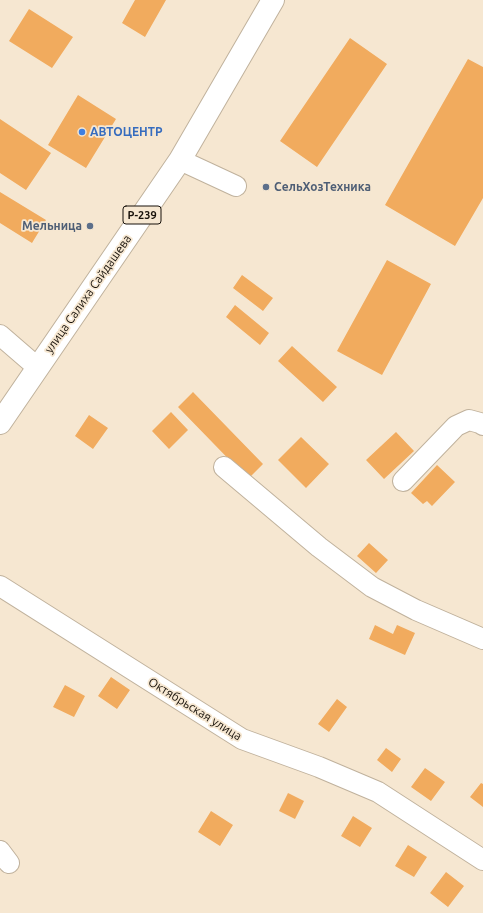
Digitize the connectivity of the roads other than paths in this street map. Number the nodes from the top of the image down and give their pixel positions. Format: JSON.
{"nodes":[{"id":1,"x":272,"y":0,"type":"edge"},
{"id":2,"x":180,"y":160,"type":"junction"},
{"id":3,"x":236,"y":186,"type":"dead end"},
{"id":4,"x":0,"y":335,"type":"edge"},
{"id":5,"x":37,"y":368,"type":"junction"},
{"id":6,"x":0,"y":423,"type":"edge"},
{"id":7,"x":483,"y":426,"type":"edge"},
{"id":8,"x":224,"y":467,"type":"dead end"},
{"id":9,"x":403,"y":481,"type":"dead end"},
{"id":10,"x":0,"y":586,"type":"edge"},
{"id":11,"x":483,"y":639,"type":"edge"},
{"id":12,"x":483,"y":860,"type":"edge"}],
"edges":[{"from":1,"to":2,"type":"highway","name":"улица Салиха Сайдашева","number":"Р-239"},
{"from":2,"to":3,"type":"street"},
{"from":2,"to":5,"type":"highway","name":"улица Салиха Сайдашева","number":"Р-239"},
{"from":4,"to":5,"type":"street"},
{"from":5,"to":6,"type":"highway","name":"улица Салиха Сайдашева","number":"Р-239"},
{"from":7,"to":9,"type":"street"},
{"from":8,"to":11,"type":"street"},
{"from":10,"to":12,"type":"street","name":"Октябрьская улица"}]}
